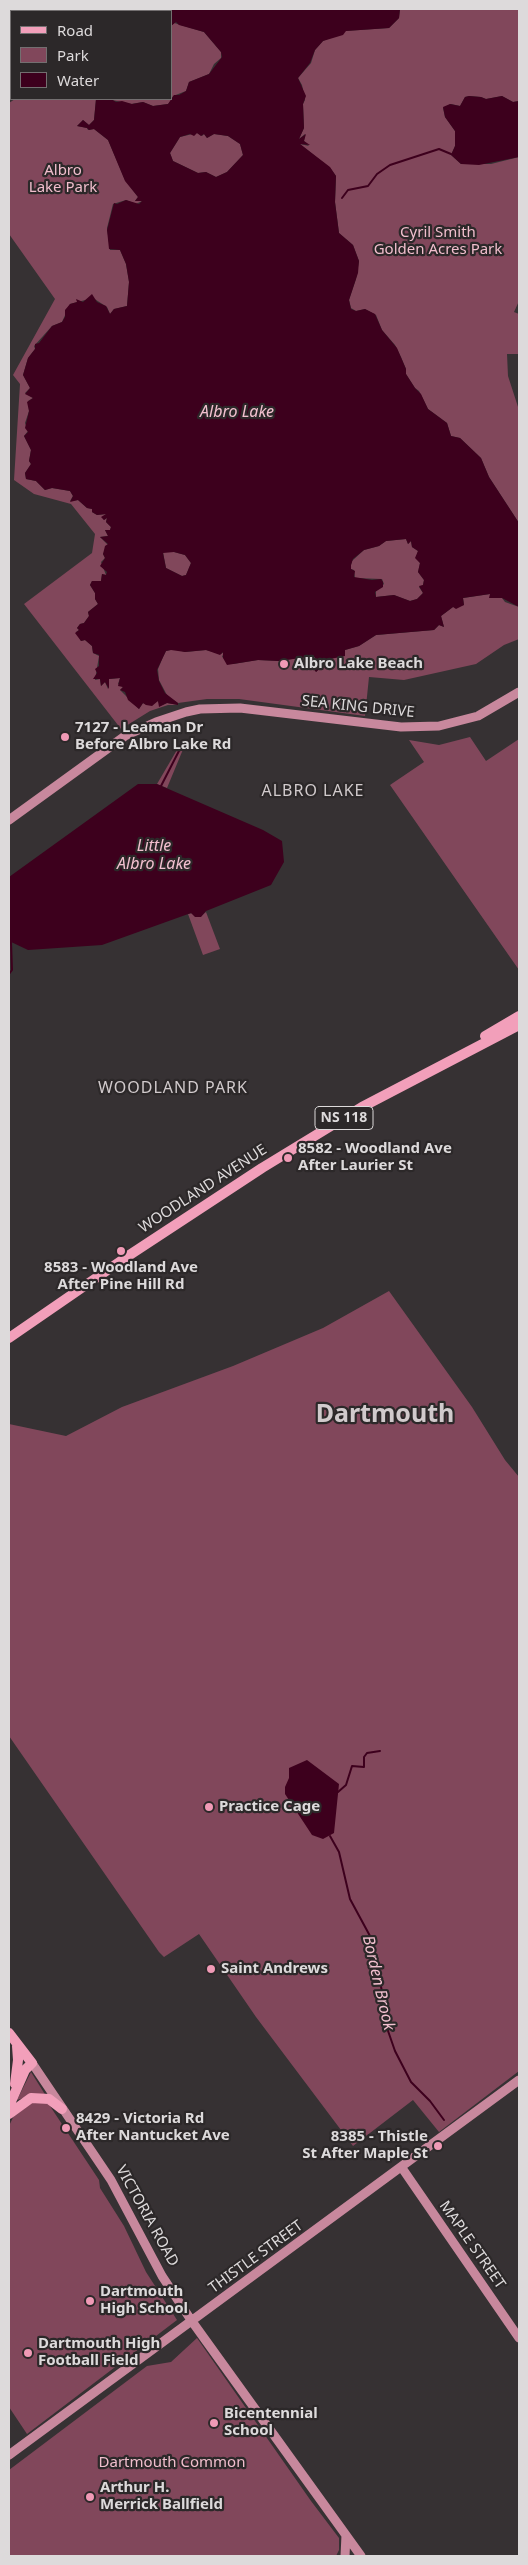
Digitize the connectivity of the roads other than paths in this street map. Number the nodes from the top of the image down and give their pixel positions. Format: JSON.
{"nodes":[{"id":1,"x":26,"y":9,"type":"edge"},
{"id":2,"x":42,"y":9,"type":"edge"},
{"id":3,"x":519,"y":692,"type":"edge"},
{"id":4,"x":9,"y":820,"type":"edge"},
{"id":5,"x":519,"y":1016,"type":"edge"},
{"id":6,"x":519,"y":1025,"type":"edge"},
{"id":7,"x":421,"y":1075,"type":"junction"},
{"id":8,"x":9,"y":1338,"type":"edge"},
{"id":9,"x":9,"y":2033,"type":"edge"},
{"id":10,"x":16,"y":2045,"type":"junction"},
{"id":11,"x":32,"y":2064,"type":"junction"},
{"id":12,"x":519,"y":2080,"type":"edge"},
{"id":13,"x":13,"y":2095,"type":"junction"},
{"id":14,"x":9,"y":2106,"type":"edge"},
{"id":15,"x":62,"y":2109,"type":"junction"},
{"id":16,"x":9,"y":2114,"type":"edge"},
{"id":17,"x":402,"y":2168,"type":"junction"},
{"id":18,"x":191,"y":2320,"type":"junction"},
{"id":19,"x":519,"y":2338,"type":"edge"},
{"id":20,"x":9,"y":2455,"type":"edge"},
{"id":21,"x":346,"y":2535,"type":"junction"},
{"id":22,"x":345,"y":2556,"type":"edge"},
{"id":23,"x":361,"y":2556,"type":"edge"}],
"edges":[{"from":1,"to":2,"type":"street"},
{"from":3,"to":4,"type":"street","name":"SEA KING DRIVE"},
{"from":5,"to":7,"type":"main road","name":"WOODLAND AVENUE","number":"NS 118"},
{"from":6,"to":7,"type":"main road","name":"WOODLAND AVENUE","number":"NS 118"},
{"from":7,"to":8,"type":"main road","name":"WOODLAND AVENUE","number":"NS 118"},
{"from":9,"to":10,"type":"main road","name":"VICTORIA ROAD"},
{"from":10,"to":11,"type":"main road","name":"VICTORIA ROAD"},
{"from":10,"to":13,"type":"main road"},
{"from":11,"to":13,"type":"main road"},
{"from":11,"to":15,"type":"street","name":"VICTORIA ROAD"},
{"from":12,"to":17,"type":"street","name":"THISTLE STREET"},
{"from":13,"to":14,"type":"main road"},
{"from":15,"to":16,"type":"main road"},
{"from":15,"to":18,"type":"street","name":"VICTORIA ROAD"},
{"from":17,"to":18,"type":"street","name":"THISTLE STREET"},
{"from":17,"to":19,"type":"street","name":"MAPLE STREET"},
{"from":18,"to":20,"type":"street","name":"THISTLE STREET"},
{"from":18,"to":21,"type":"street","name":"VICTORIA ROAD"},
{"from":21,"to":22,"type":"street"},
{"from":21,"to":23,"type":"street","name":"VICTORIA ROAD"}]}
